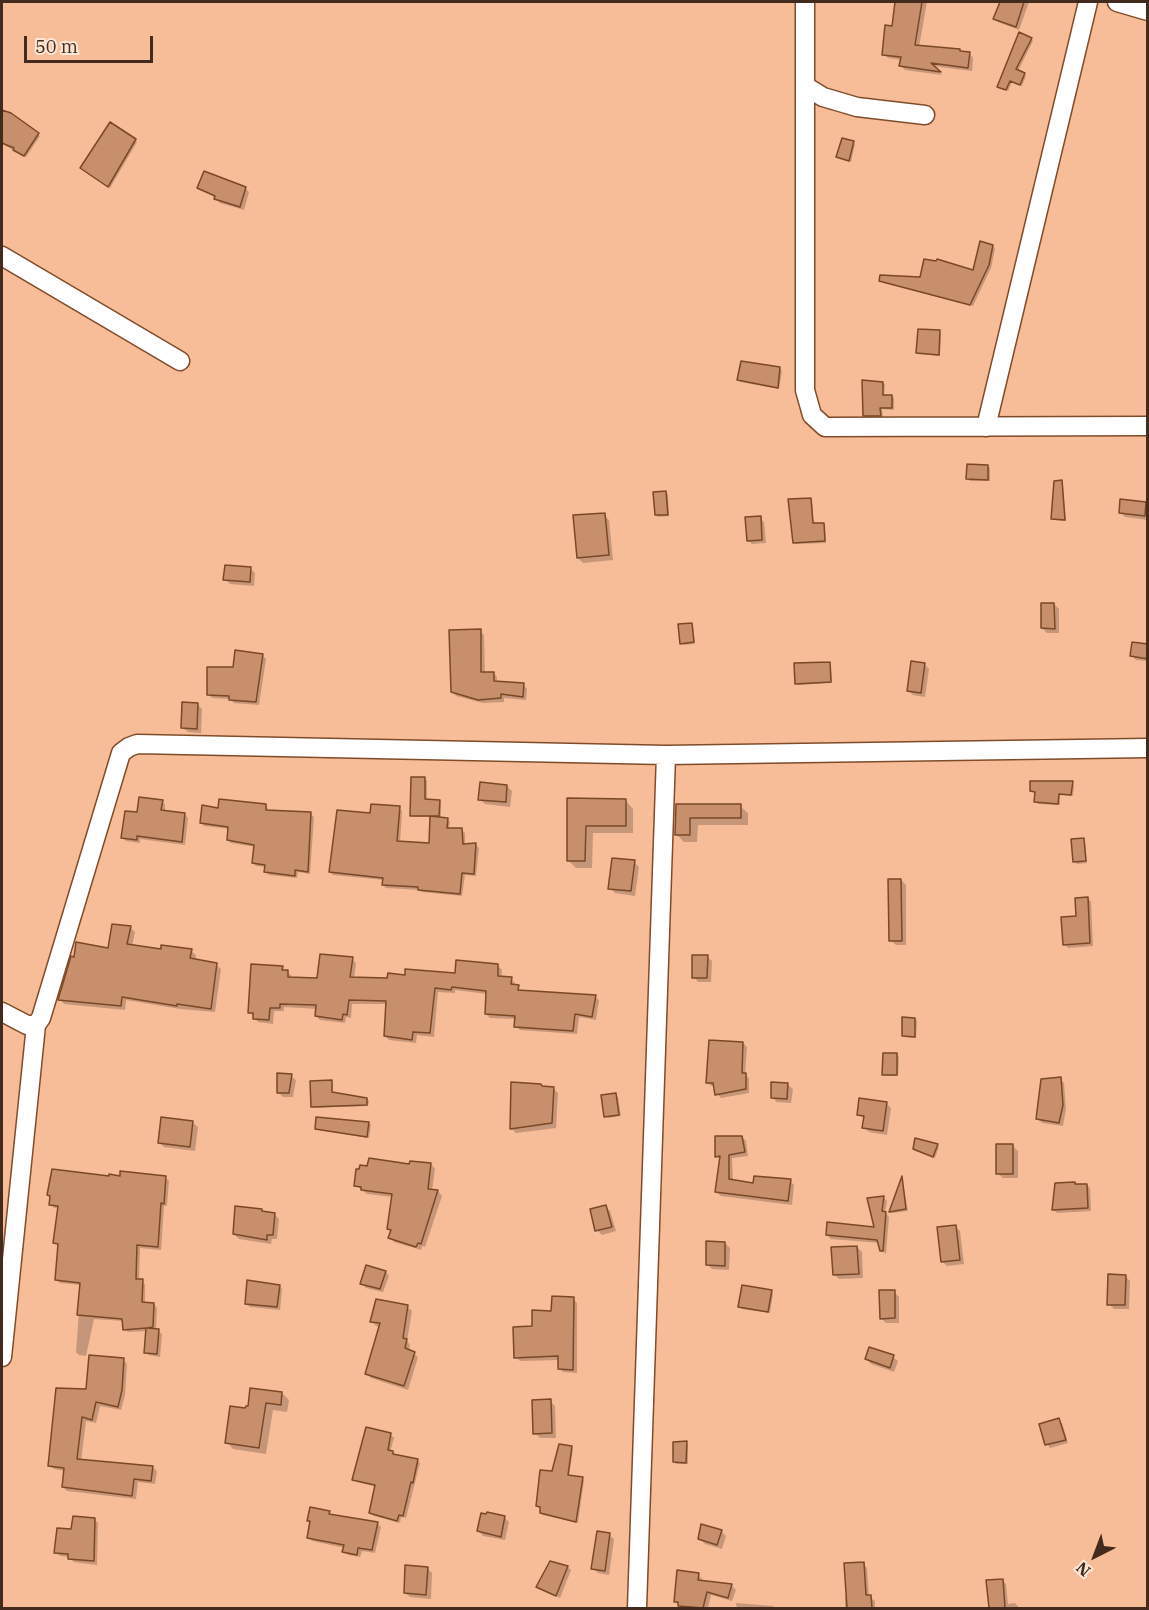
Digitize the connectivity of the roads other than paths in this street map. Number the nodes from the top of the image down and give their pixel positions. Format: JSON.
{"nodes":[{"id":1,"x":805,"y":2,"type":"edge"},
{"id":2,"x":1088,"y":2,"type":"edge"},
{"id":3,"x":1117,"y":2,"type":"edge"},
{"id":4,"x":1148,"y":10,"type":"edge"},
{"id":5,"x":805,"y":86,"type":"junction"},
{"id":6,"x":925,"y":115,"type":"dead end"},
{"id":7,"x":2,"y":256,"type":"edge"},
{"id":8,"x":180,"y":361,"type":"dead end"},
{"id":9,"x":1148,"y":426,"type":"edge"},
{"id":10,"x":986,"y":427,"type":"junction"},
{"id":11,"x":1148,"y":748,"type":"edge"},
{"id":12,"x":666,"y":755,"type":"junction"},
{"id":13,"x":2,"y":1012,"type":"edge"},
{"id":14,"x":36,"y":1025,"type":"junction"},
{"id":15,"x":2,"y":1357,"type":"edge"},
{"id":16,"x":637,"y":1608,"type":"edge"}],
"edges":[{"from":1,"to":5,"type":"street"},
{"from":2,"to":10,"type":"street"},
{"from":3,"to":4,"type":"street"},
{"from":5,"to":6,"type":"street"},
{"from":5,"to":10,"type":"street"},
{"from":7,"to":8,"type":"street"},
{"from":9,"to":10,"type":"street"},
{"from":11,"to":12,"type":"street"},
{"from":12,"to":14,"type":"street"},
{"from":12,"to":16,"type":"street"},
{"from":13,"to":14,"type":"street"},
{"from":14,"to":15,"type":"street"}]}
